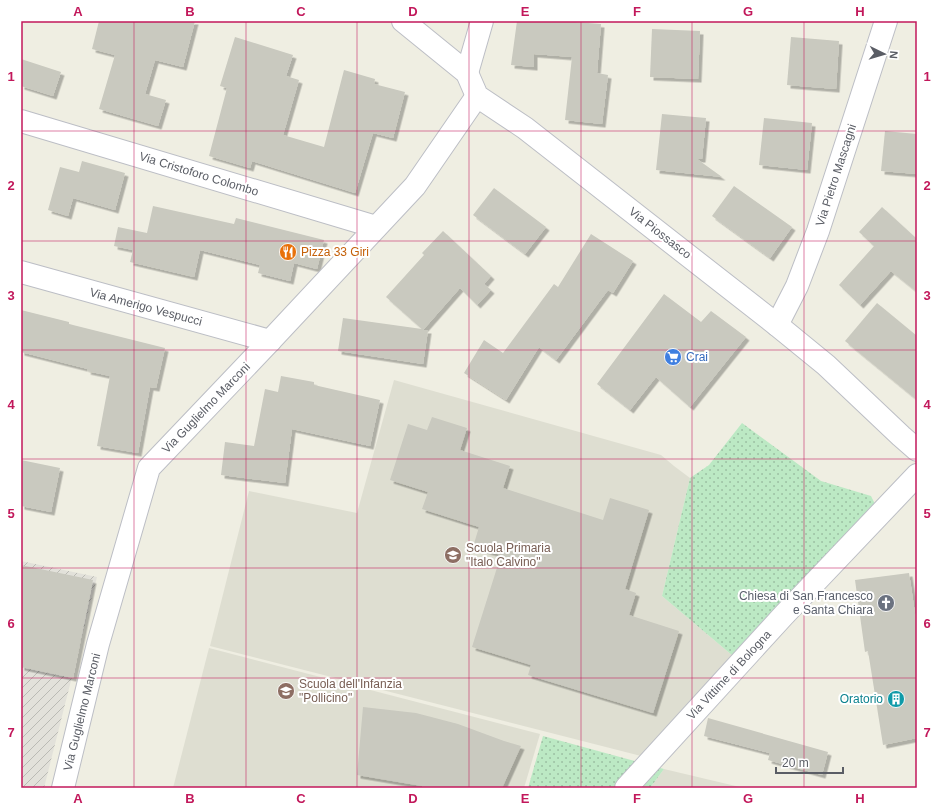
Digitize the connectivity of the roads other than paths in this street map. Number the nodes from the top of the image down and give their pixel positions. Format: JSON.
{"nodes":[{"id":1,"x":403,"y":21,"type":"edge"},
{"id":2,"x":482,"y":21,"type":"edge"},
{"id":3,"x":886,"y":21,"type":"edge"},
{"id":4,"x":467,"y":73,"type":"junction"},
{"id":5,"x":477,"y":96,"type":"junction"},
{"id":6,"x":21,"y":121,"type":"edge"},
{"id":7,"x":376,"y":227,"type":"junction"},
{"id":8,"x":21,"y":272,"type":"edge"},
{"id":9,"x":777,"y":325,"type":"junction"},
{"id":10,"x":270,"y":341,"type":"junction"},
{"id":11,"x":917,"y":450,"type":"edge"},
{"id":12,"x":917,"y":475,"type":"edge"},
{"id":13,"x":63,"y":788,"type":"edge"},
{"id":14,"x":626,"y":788,"type":"edge"}],
"edges":[{"from":1,"to":4,"type":"street"},
{"from":2,"to":4,"type":"street"},
{"from":3,"to":9,"type":"street","name":"Via Pietro Mascagni"},
{"from":4,"to":5,"type":"street"},
{"from":5,"to":7,"type":"street","name":"Via Guglielmo Marconi"},
{"from":5,"to":9,"type":"street","name":"Via Piossasco"},
{"from":6,"to":7,"type":"street","name":"Via Cristoforo Colombo"},
{"from":7,"to":10,"type":"street","name":"Via Guglielmo Marconi"},
{"from":8,"to":10,"type":"street","name":"Via Amerigo Vespucci"},
{"from":9,"to":11,"type":"street","name":"Via Piossasco"},
{"from":10,"to":13,"type":"street","name":"Via Guglielmo Marconi"},
{"from":12,"to":14,"type":"street","name":"Via Vittime di Bologna"}]}
